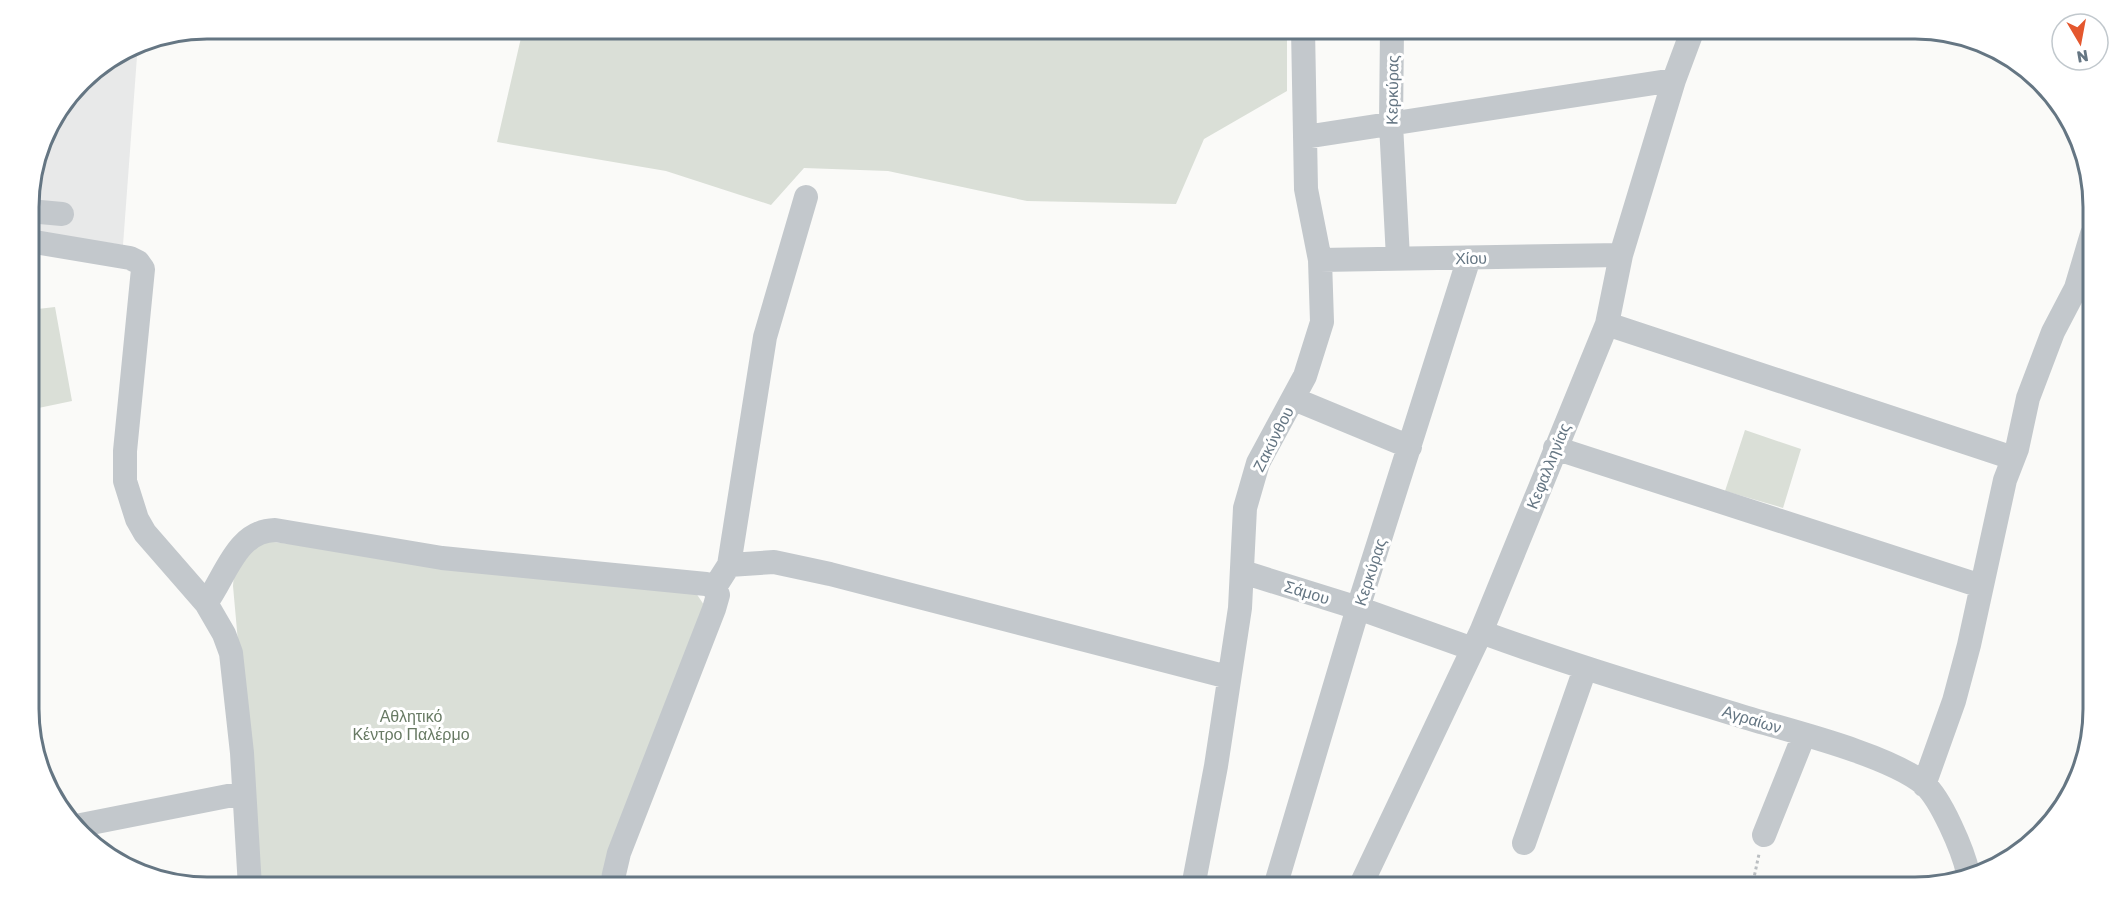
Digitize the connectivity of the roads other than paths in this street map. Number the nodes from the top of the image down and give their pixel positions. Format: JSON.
{"nodes":[{"id":1,"x":1303,"y":39,"type":"edge"},
{"id":2,"x":1392,"y":39,"type":"edge"},
{"id":3,"x":1689,"y":39,"type":"edge"},
{"id":4,"x":1674,"y":80,"type":"junction"},
{"id":5,"x":1390,"y":124,"type":"junction"},
{"id":6,"x":1305,"y":137,"type":"junction"},
{"id":7,"x":806,"y":197,"type":"dead end"},
{"id":8,"x":39,"y":212,"type":"edge"},
{"id":9,"x":62,"y":214,"type":"dead end"},
{"id":10,"x":39,"y":242,"type":"edge"},
{"id":11,"x":1621,"y":255,"type":"junction"},
{"id":12,"x":1398,"y":258,"type":"junction"},
{"id":13,"x":1469,"y":258,"type":"junction"},
{"id":14,"x":1320,"y":260,"type":"junction"},
{"id":15,"x":2083,"y":267,"type":"edge"},
{"id":16,"x":1606,"y":324,"type":"junction"},
{"id":17,"x":1294,"y":399,"type":"junction"},
{"id":18,"x":1410,"y":447,"type":"junction"},
{"id":19,"x":1555,"y":448,"type":"junction"},
{"id":20,"x":2013,"y":458,"type":"junction"},
{"id":21,"x":729,"y":565,"type":"junction"},
{"id":22,"x":1243,"y":572,"type":"junction"},
{"id":23,"x":1981,"y":586,"type":"junction"},
{"id":24,"x":715,"y":587,"type":"junction"},
{"id":25,"x":206,"y":603,"type":"junction"},
{"id":26,"x":1358,"y":608,"type":"junction"},
{"id":27,"x":1477,"y":641,"type":"junction"},
{"id":28,"x":1585,"y":669,"type":"junction"},
{"id":29,"x":1228,"y":677,"type":"junction"},
{"id":30,"x":1804,"y":735,"type":"junction"},
{"id":31,"x":1924,"y":785,"type":"junction"},
{"id":32,"x":243,"y":793,"type":"junction"},
{"id":33,"x":85,"y":824,"type":"edge"},
{"id":34,"x":1764,"y":835,"type":"road end"},
{"id":35,"x":1524,"y":843,"type":"dead end"},
{"id":36,"x":1967,"y":869,"type":"edge"},
{"id":37,"x":249,"y":877,"type":"edge"},
{"id":38,"x":613,"y":877,"type":"edge"},
{"id":39,"x":1195,"y":877,"type":"edge"},
{"id":40,"x":1278,"y":877,"type":"edge"},
{"id":41,"x":1365,"y":877,"type":"edge"}],
"edges":[{"from":1,"to":6,"type":"street","name":"Ζακύνθου"},
{"from":2,"to":5,"type":"street","name":"Κερκύρας"},
{"from":3,"to":4,"type":"street","name":"Κεφαλληνίας"},
{"from":4,"to":5,"type":"street"},
{"from":4,"to":11,"type":"street","name":"Κεφαλληνίας"},
{"from":5,"to":6,"type":"street"},
{"from":5,"to":12,"type":"street","name":"Κερκύρας"},
{"from":6,"to":14,"type":"street","name":"Ζακύνθου"},
{"from":7,"to":21,"type":"street"},
{"from":8,"to":9,"type":"street"},
{"from":10,"to":25,"type":"street"},
{"from":11,"to":13,"type":"street","name":"Χίου"},
{"from":11,"to":16,"type":"street","name":"Κεφαλληνίας"},
{"from":12,"to":13,"type":"street","name":"Χίου"},
{"from":12,"to":14,"type":"street","name":"Χίου"},
{"from":13,"to":18,"type":"street","name":"Κερκύρας"},
{"from":14,"to":17,"type":"street","name":"Ζακύνθου"},
{"from":15,"to":20,"type":"street"},
{"from":16,"to":19,"type":"street","name":"Κεφαλληνίας"},
{"from":16,"to":20,"type":"street"},
{"from":17,"to":18,"type":"street"},
{"from":17,"to":22,"type":"street","name":"Ζακύνθου"},
{"from":18,"to":26,"type":"street","name":"Κερκύρας"},
{"from":19,"to":23,"type":"street"},
{"from":19,"to":27,"type":"street","name":"Κεφαλληνίας"},
{"from":20,"to":23,"type":"street"},
{"from":21,"to":24,"type":"street"},
{"from":21,"to":29,"type":"street"},
{"from":22,"to":26,"type":"street","name":"Σάμου"},
{"from":22,"to":29,"type":"street","name":"Ζακύνθου"},
{"from":23,"to":31,"type":"street"},
{"from":24,"to":25,"type":"street"},
{"from":24,"to":38,"type":"street"},
{"from":25,"to":32,"type":"street"},
{"from":26,"to":27,"type":"street","name":"Σάμου"},
{"from":26,"to":40,"type":"street","name":"Κερκύρας"},
{"from":27,"to":28,"type":"street","name":"Αγραίων"},
{"from":27,"to":41,"type":"street","name":"Κεφαλληνίας"},
{"from":28,"to":30,"type":"street","name":"Αγραίων"},
{"from":28,"to":35,"type":"street"},
{"from":29,"to":39,"type":"street","name":"Ζακύνθου"},
{"from":30,"to":31,"type":"street","name":"Αγραίων"},
{"from":30,"to":34,"type":"street"},
{"from":31,"to":36,"type":"street","name":"Αγραίων"},
{"from":32,"to":33,"type":"street"},
{"from":32,"to":37,"type":"street"}]}
